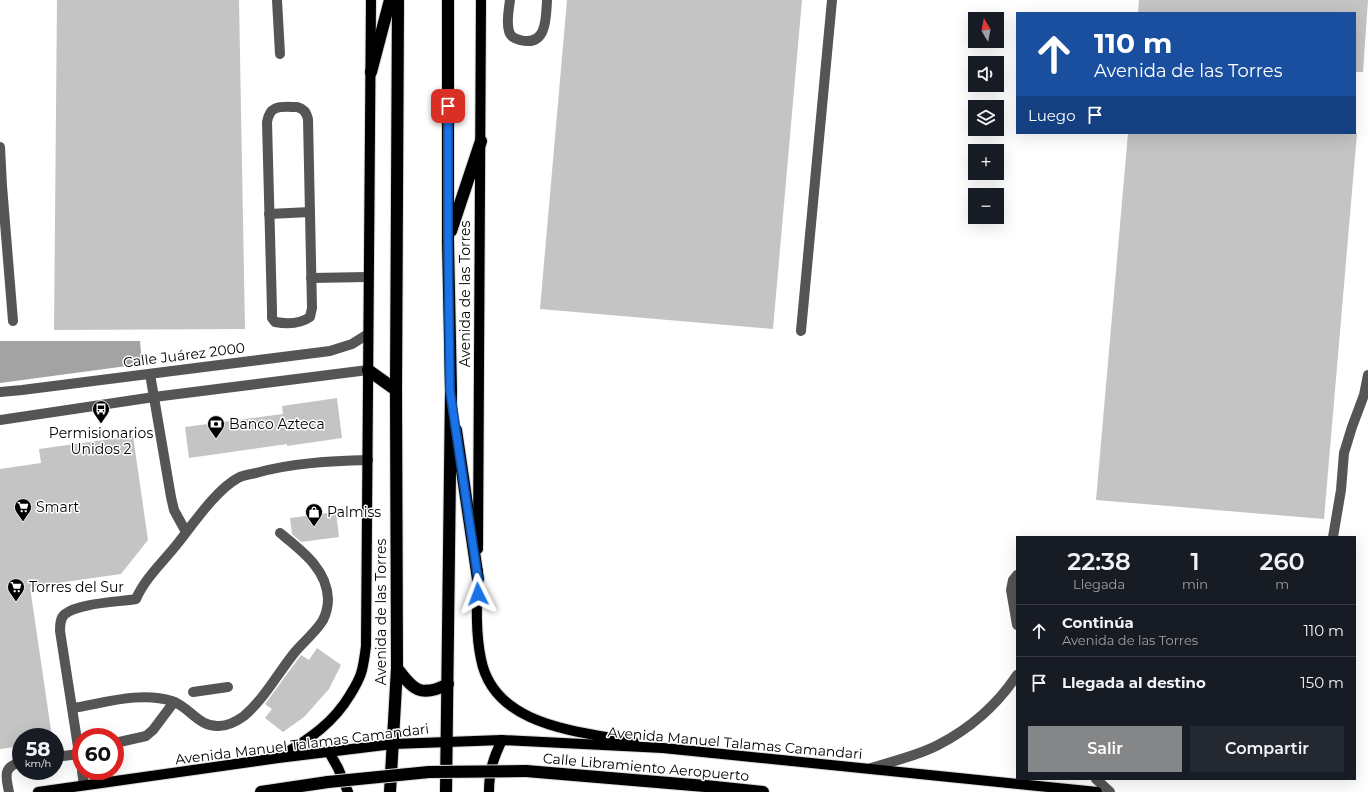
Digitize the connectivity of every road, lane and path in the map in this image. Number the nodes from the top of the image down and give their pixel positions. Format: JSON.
{"nodes":[{"id":1,"x":277,"y":0,"type":"edge"},
{"id":2,"x":371,"y":0,"type":"edge"},
{"id":3,"x":390,"y":0,"type":"edge"},
{"id":4,"x":398,"y":0,"type":"edge"},
{"id":5,"x":448,"y":0,"type":"edge"},
{"id":6,"x":481,"y":0,"type":"edge"},
{"id":7,"x":510,"y":0,"type":"edge"},
{"id":8,"x":547,"y":0,"type":"edge"},
{"id":9,"x":832,"y":0,"type":"edge"},
{"id":10,"x":280,"y":54,"type":"dead end"},
{"id":11,"x":371,"y":72,"type":"junction"},
{"id":12,"x":481,"y":141,"type":"junction"},
{"id":13,"x":0,"y":146,"type":"edge"},
{"id":14,"x":1,"y":186,"type":"edge"},
{"id":15,"x":310,"y":212,"type":"junction"},
{"id":16,"x":269,"y":214,"type":"junction"},
{"id":17,"x":448,"y":242,"type":"junction"},
{"id":18,"x":368,"y":276,"type":"junction"},
{"id":19,"x":311,"y":278,"type":"junction"},
{"id":20,"x":13,"y":321,"type":"dead end"},
{"id":21,"x":800,"y":331,"type":"dead end"},
{"id":22,"x":368,"y":334,"type":"junction"},
{"id":23,"x":368,"y":370,"type":"junction"},
{"id":24,"x":150,"y":374,"type":"junction"},
{"id":25,"x":1368,"y":375,"type":"edge"},
{"id":26,"x":396,"y":390,"type":"junction"},
{"id":27,"x":450,"y":391,"type":"junction"},
{"id":28,"x":0,"y":392,"type":"edge"},
{"id":29,"x":154,"y":397,"type":"junction"},
{"id":30,"x":0,"y":420,"type":"edge"},
{"id":31,"x":368,"y":460,"type":"junction"},
{"id":32,"x":186,"y":532,"type":"junction"},
{"id":33,"x":280,"y":533,"type":"dead end"},
{"id":34,"x":1333,"y":536,"type":"edge"},
{"id":35,"x":1016,"y":576,"type":"edge"},
{"id":36,"x":478,"y":579,"type":"junction"},
{"id":37,"x":1016,"y":619,"type":"edge"},
{"id":38,"x":396,"y":668,"type":"junction"},
{"id":39,"x":1016,"y":676,"type":"edge"},
{"id":40,"x":448,"y":684,"type":"junction"},
{"id":41,"x":228,"y":688,"type":"dead end"},
{"id":42,"x":193,"y":692,"type":"dead end"},
{"id":43,"x":174,"y":702,"type":"junction"},
{"id":44,"x":73,"y":708,"type":"junction"},
{"id":45,"x":76,"y":728,"type":"edge"},
{"id":46,"x":502,"y":740,"type":"junction"},
{"id":47,"x":124,"y":741,"type":"edge"},
{"id":48,"x":447,"y":741,"type":"junction"},
{"id":49,"x":393,"y":744,"type":"junction"},
{"id":50,"x":663,"y":748,"type":"junction"},
{"id":51,"x":329,"y":752,"type":"junction"},
{"id":52,"x":278,"y":758,"type":"junction"},
{"id":53,"x":12,"y":765,"type":"edge"},
{"id":54,"x":871,"y":768,"type":"junction"},
{"id":55,"x":83,"y":780,"type":"edge"},
{"id":56,"x":1097,"y":780,"type":"edge"},
{"id":57,"x":84,"y":786,"type":"junction"},
{"id":58,"x":9,"y":792,"type":"edge"},
{"id":59,"x":38,"y":792,"type":"edge"},
{"id":60,"x":261,"y":792,"type":"edge"},
{"id":61,"x":348,"y":792,"type":"edge"},
{"id":62,"x":390,"y":792,"type":"edge"},
{"id":63,"x":446,"y":792,"type":"edge"},
{"id":64,"x":489,"y":792,"type":"edge"},
{"id":65,"x":763,"y":792,"type":"edge"},
{"id":66,"x":1097,"y":792,"type":"edge"},
{"id":67,"x":1110,"y":792,"type":"edge"}],
"edges":[{"from":1,"to":10,"type":"street"},
{"from":2,"to":11,"type":"main road","name":"Avenida de las Torres"},
{"from":3,"to":11,"type":"highway"},
{"from":4,"to":26,"type":"highway","name":"Avenida de las Torres"},
{"from":5,"to":17,"type":"highway","name":"Avenida de las Torres"},
{"from":6,"to":12,"type":"main road","name":"Avenida de las Torres"},
{"from":7,"to":8,"type":"street"},
{"from":9,"to":21,"type":"street"},
{"from":11,"to":18,"type":"main road","name":"Avenida de las Torres"},
{"from":12,"to":17,"type":"highway"},
{"from":12,"to":36,"type":"main road","name":"Avenida de las Torres"},
{"from":13,"to":14,"type":"street"},
{"from":14,"to":20,"type":"street"},
{"from":15,"to":16,"type":"street"},
{"from":15,"to":16,"type":"street"},
{"from":15,"to":19,"type":"street"},
{"from":16,"to":19,"type":"street"},
{"from":17,"to":27,"type":"highway","name":"Avenida de las Torres"},
{"from":18,"to":19,"type":"street"},
{"from":18,"to":22,"type":"main road","name":"Avenida de las Torres"},
{"from":22,"to":23,"type":"main road","name":"Avenida de las Torres"},
{"from":22,"to":24,"type":"street","name":"Calle Juárez 2000"},
{"from":23,"to":26,"type":"highway"},
{"from":23,"to":29,"type":"street"},
{"from":23,"to":31,"type":"main road","name":"Avenida de las Torres"},
{"from":24,"to":28,"type":"street","name":"Calle Juárez 2000"},
{"from":24,"to":29,"type":"street"},
{"from":25,"to":34,"type":"street"},
{"from":26,"to":38,"type":"highway","name":"Avenida de las Torres"},
{"from":27,"to":36,"type":"highway"},
{"from":27,"to":40,"type":"highway","name":"Avenida de las Torres"},
{"from":29,"to":30,"type":"street"},
{"from":29,"to":32,"type":"street"},
{"from":31,"to":32,"type":"street"},
{"from":31,"to":52,"type":"main road","name":"Avenida de las Torres"},
{"from":32,"to":44,"type":"street"},
{"from":33,"to":43,"type":"street"},
{"from":35,"to":37,"type":"street"},
{"from":36,"to":50,"type":"main road","name":"Avenida de las Torres"},
{"from":38,"to":40,"type":"highway"},
{"from":38,"to":49,"type":"highway","name":"Avenida de las Torres"},
{"from":39,"to":54,"type":"street"},
{"from":40,"to":48,"type":"highway","name":"Avenida de las Torres"},
{"from":41,"to":42,"type":"street"},
{"from":43,"to":44,"type":"street"},
{"from":43,"to":47,"type":"street"},
{"from":44,"to":45,"type":"street"},
{"from":46,"to":48,"type":"main road","name":"Avenida Manuel Talamas Camandari"},
{"from":46,"to":50,"type":"main road","name":"Avenida Manuel Talamas Camandari"},
{"from":46,"to":64,"type":"main road"},
{"from":48,"to":49,"type":"main road","name":"Avenida Manuel Talamas Camandari"},
{"from":48,"to":63,"type":"highway","name":"Avenida de las Torres"},
{"from":49,"to":51,"type":"main road","name":"Avenida Manuel Talamas Camandari"},
{"from":49,"to":62,"type":"highway","name":"Avenida de las Torres"},
{"from":50,"to":54,"type":"main road","name":"Avenida Manuel Talamas Camandari"},
{"from":51,"to":52,"type":"main road","name":"Avenida Manuel Talamas Camandari"},
{"from":51,"to":61,"type":"main road"},
{"from":52,"to":57,"type":"main road","name":"Avenida Manuel Talamas Camandari"},
{"from":53,"to":58,"type":"street"},
{"from":54,"to":66,"type":"main road","name":"Avenida Manuel Talamas Camandari"},
{"from":55,"to":57,"type":"street"},
{"from":56,"to":67,"type":"street"},
{"from":57,"to":59,"type":"main road","name":"Avenida Manuel Talamas Camandari"},
{"from":60,"to":65,"type":"highway","name":"Calle Libramiento Aeropuerto","bridge":true}]}
